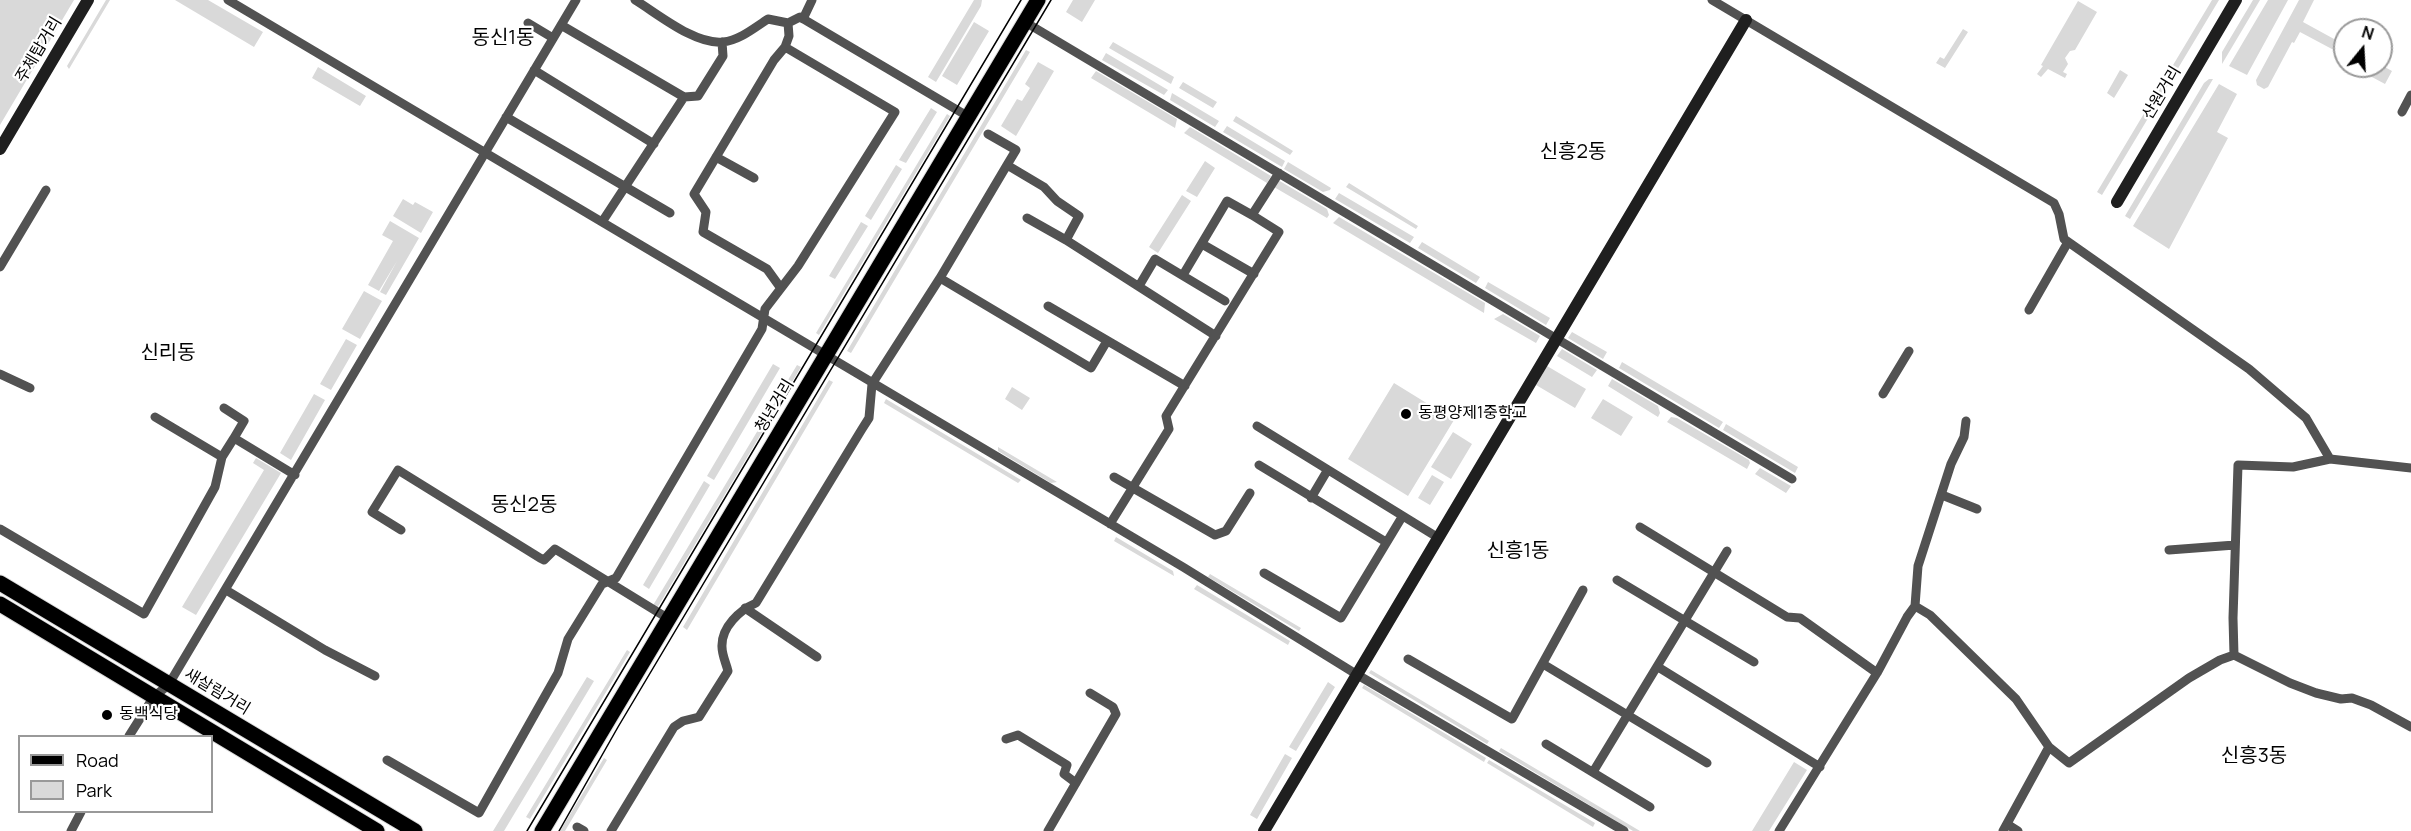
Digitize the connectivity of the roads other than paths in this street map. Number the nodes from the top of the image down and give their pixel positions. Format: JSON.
{"nodes":[{"id":1,"x":88,"y":0,"type":"edge"},
{"id":2,"x":228,"y":0,"type":"edge"},
{"id":3,"x":576,"y":0,"type":"edge"},
{"id":4,"x":635,"y":0,"type":"edge"},
{"id":5,"x":812,"y":0,"type":"edge"},
{"id":6,"x":1038,"y":0,"type":"edge"},
{"id":7,"x":1712,"y":0,"type":"edge"},
{"id":8,"x":2236,"y":0,"type":"edge"},
{"id":9,"x":803,"y":19,"type":"junction"},
{"id":10,"x":1746,"y":20,"type":"junction"},
{"id":11,"x":1025,"y":22,"type":"junction"},
{"id":12,"x":528,"y":23,"type":"dead end"},
{"id":13,"x":788,"y":23,"type":"junction"},
{"id":14,"x":561,"y":25,"type":"junction"},
{"id":15,"x":553,"y":38,"type":"junction"},
{"id":16,"x":722,"y":42,"type":"junction"},
{"id":17,"x":785,"y":47,"type":"junction"},
{"id":18,"x":534,"y":70,"type":"junction"},
{"id":19,"x":2411,"y":95,"type":"edge"},
{"id":20,"x":684,"y":97,"type":"junction"},
{"id":21,"x":2402,"y":112,"type":"dead end"},
{"id":22,"x":506,"y":117,"type":"junction"},
{"id":23,"x":969,"y":117,"type":"junction"},
{"id":24,"x":988,"y":134,"type":"dead end"},
{"id":25,"x":654,"y":144,"type":"junction"},
{"id":26,"x":0,"y":149,"type":"edge"},
{"id":27,"x":484,"y":153,"type":"junction"},
{"id":28,"x":716,"y":157,"type":"junction"},
{"id":29,"x":1006,"y":165,"type":"junction"},
{"id":30,"x":1279,"y":173,"type":"junction"},
{"id":31,"x":754,"y":178,"type":"dead end"},
{"id":32,"x":625,"y":187,"type":"junction"},
{"id":33,"x":46,"y":190,"type":"dead end"},
{"id":34,"x":2116,"y":202,"type":"dead end"},
{"id":35,"x":670,"y":213,"type":"dead end"},
{"id":36,"x":1252,"y":215,"type":"junction"},
{"id":37,"x":1027,"y":218,"type":"dead end"},
{"id":38,"x":602,"y":222,"type":"junction"},
{"id":39,"x":1066,"y":240,"type":"junction"},
{"id":40,"x":2068,"y":242,"type":"junction"},
{"id":41,"x":1202,"y":244,"type":"junction"},
{"id":42,"x":0,"y":267,"type":"edge"},
{"id":43,"x":1254,"y":274,"type":"junction"},
{"id":44,"x":1183,"y":275,"type":"junction"},
{"id":45,"x":940,"y":278,"type":"junction"},
{"id":46,"x":1139,"y":286,"type":"junction"},
{"id":47,"x":780,"y":287,"type":"junction"},
{"id":48,"x":1225,"y":301,"type":"dead end"},
{"id":49,"x":1048,"y":306,"type":"dead end"},
{"id":50,"x":2029,"y":309,"type":"dead end"},
{"id":51,"x":764,"y":320,"type":"junction"},
{"id":52,"x":1216,"y":336,"type":"junction"},
{"id":53,"x":1556,"y":338,"type":"junction"},
{"id":54,"x":1107,"y":341,"type":"junction"},
{"id":55,"x":1909,"y":351,"type":"dead end"},
{"id":56,"x":826,"y":356,"type":"junction"},
{"id":57,"x":0,"y":374,"type":"edge"},
{"id":58,"x":872,"y":384,"type":"junction"},
{"id":59,"x":1185,"y":386,"type":"junction"},
{"id":60,"x":30,"y":388,"type":"dead end"},
{"id":61,"x":1883,"y":394,"type":"dead end"},
{"id":62,"x":224,"y":408,"type":"dead end"},
{"id":63,"x":155,"y":417,"type":"dead end"},
{"id":64,"x":1966,"y":421,"type":"dead end"},
{"id":65,"x":1257,"y":426,"type":"dead end"},
{"id":66,"x":234,"y":438,"type":"junction"},
{"id":67,"x":222,"y":457,"type":"junction"},
{"id":68,"x":2330,"y":459,"type":"junction"},
{"id":69,"x":1259,"y":465,"type":"dead end"},
{"id":70,"x":2411,"y":468,"type":"edge"},
{"id":71,"x":1327,"y":471,"type":"junction"},
{"id":72,"x":295,"y":475,"type":"junction"},
{"id":73,"x":1114,"y":477,"type":"dead end"},
{"id":74,"x":1792,"y":479,"type":"dead end"},
{"id":75,"x":1133,"y":488,"type":"junction"},
{"id":76,"x":1250,"y":493,"type":"dead end"},
{"id":77,"x":1942,"y":495,"type":"junction"},
{"id":78,"x":1311,"y":498,"type":"junction"},
{"id":79,"x":1977,"y":509,"type":"dead end"},
{"id":80,"x":1402,"y":517,"type":"junction"},
{"id":81,"x":1110,"y":524,"type":"junction"},
{"id":82,"x":1640,"y":527,"type":"dead end"},
{"id":83,"x":0,"y":529,"type":"edge"},
{"id":84,"x":401,"y":530,"type":"dead end"},
{"id":85,"x":1437,"y":537,"type":"junction"},
{"id":86,"x":1386,"y":542,"type":"junction"},
{"id":87,"x":2235,"y":545,"type":"junction"},
{"id":88,"x":2169,"y":550,"type":"dead end"},
{"id":89,"x":1726,"y":551,"type":"dead end"},
{"id":90,"x":1264,"y":573,"type":"dead end"},
{"id":91,"x":1714,"y":573,"type":"junction"},
{"id":92,"x":1617,"y":580,"type":"dead end"},
{"id":93,"x":608,"y":581,"type":"junction"},
{"id":94,"x":0,"y":583,"type":"edge"},
{"id":95,"x":226,"y":590,"type":"junction"},
{"id":96,"x":1583,"y":590,"type":"dead end"},
{"id":97,"x":0,"y":604,"type":"edge"},
{"id":98,"x":1915,"y":606,"type":"junction"},
{"id":99,"x":745,"y":608,"type":"junction"},
{"id":100,"x":669,"y":619,"type":"junction"},
{"id":101,"x":1684,"y":620,"type":"junction"},
{"id":102,"x":2234,"y":655,"type":"junction"},
{"id":103,"x":817,"y":657,"type":"dead end"},
{"id":104,"x":1408,"y":659,"type":"dead end"},
{"id":105,"x":1754,"y":662,"type":"dead end"},
{"id":106,"x":1544,"y":664,"type":"junction"},
{"id":107,"x":1658,"y":667,"type":"junction"},
{"id":108,"x":1877,"y":673,"type":"junction"},
{"id":109,"x":1356,"y":674,"type":"junction"},
{"id":110,"x":375,"y":676,"type":"dead end"},
{"id":111,"x":169,"y":684,"type":"junction"},
{"id":112,"x":1090,"y":693,"type":"dead end"},
{"id":113,"x":153,"y":698,"type":"junction"},
{"id":114,"x":1629,"y":715,"type":"junction"},
{"id":115,"x":2411,"y":727,"type":"edge"},
{"id":116,"x":130,"y":735,"type":"edge"},
{"id":117,"x":1006,"y":739,"type":"dead end"},
{"id":118,"x":1546,"y":744,"type":"dead end"},
{"id":119,"x":2049,"y":747,"type":"junction"},
{"id":120,"x":387,"y":760,"type":"dead end"},
{"id":121,"x":1707,"y":763,"type":"dead end"},
{"id":122,"x":1820,"y":767,"type":"junction"},
{"id":123,"x":1593,"y":772,"type":"junction"},
{"id":124,"x":1076,"y":783,"type":"junction"},
{"id":125,"x":1650,"y":807,"type":"dead end"},
{"id":126,"x":80,"y":813,"type":"edge"},
{"id":127,"x":2005,"y":828,"type":"edge"},
{"id":128,"x":71,"y":831,"type":"edge"},
{"id":129,"x":378,"y":831,"type":"edge"},
{"id":130,"x":416,"y":831,"type":"edge"},
{"id":131,"x":542,"y":831,"type":"edge"},
{"id":132,"x":611,"y":831,"type":"edge"},
{"id":133,"x":1048,"y":831,"type":"edge"},
{"id":134,"x":1264,"y":831,"type":"edge"},
{"id":135,"x":1624,"y":831,"type":"edge"},
{"id":136,"x":1779,"y":831,"type":"edge"},
{"id":137,"x":2018,"y":831,"type":"edge"}],
"edges":[{"from":1,"to":26,"type":"street","name":"주체탑거리"},
{"from":2,"to":27,"type":"street"},
{"from":3,"to":14,"type":"street"},
{"from":4,"to":16,"type":"street"},
{"from":5,"to":9,"type":"street"},
{"from":6,"to":11,"type":"main road","name":"청년거리"},
{"from":7,"to":10,"type":"street"},
{"from":8,"to":34,"type":"street","name":"산원거리"},
{"from":9,"to":13,"type":"street"},
{"from":9,"to":23,"type":"street"},
{"from":10,"to":40,"type":"street"},
{"from":10,"to":53,"type":"street"},
{"from":11,"to":23,"type":"main road","name":"청년거리"},
{"from":11,"to":30,"type":"street"},
{"from":12,"to":15,"type":"street"},
{"from":13,"to":16,"type":"street"},
{"from":13,"to":17,"type":"street"},
{"from":14,"to":15,"type":"street"},
{"from":14,"to":20,"type":"street"},
{"from":15,"to":18,"type":"street"},
{"from":16,"to":20,"type":"street"},
{"from":17,"to":28,"type":"street"},
{"from":17,"to":47,"type":"street"},
{"from":18,"to":22,"type":"street"},
{"from":18,"to":25,"type":"street"},
{"from":19,"to":21,"type":"street"},
{"from":20,"to":25,"type":"street"},
{"from":22,"to":27,"type":"street"},
{"from":22,"to":32,"type":"street"},
{"from":23,"to":56,"type":"main road","name":"청년거리"},
{"from":24,"to":29,"type":"street"},
{"from":25,"to":32,"type":"street"},
{"from":27,"to":38,"type":"street"},
{"from":27,"to":72,"type":"street"},
{"from":28,"to":31,"type":"street"},
{"from":28,"to":47,"type":"street"},
{"from":29,"to":39,"type":"street"},
{"from":29,"to":45,"type":"street"},
{"from":30,"to":36,"type":"street"},
{"from":30,"to":53,"type":"street"},
{"from":32,"to":35,"type":"street"},
{"from":32,"to":38,"type":"street"},
{"from":33,"to":42,"type":"street"},
{"from":36,"to":41,"type":"street"},
{"from":36,"to":43,"type":"street"},
{"from":37,"to":39,"type":"street"},
{"from":38,"to":51,"type":"street"},
{"from":39,"to":46,"type":"street"},
{"from":40,"to":50,"type":"street"},
{"from":40,"to":68,"type":"street"},
{"from":41,"to":43,"type":"street"},
{"from":41,"to":44,"type":"street"},
{"from":43,"to":52,"type":"street"},
{"from":44,"to":46,"type":"street"},
{"from":44,"to":48,"type":"street"},
{"from":45,"to":54,"type":"street"},
{"from":45,"to":58,"type":"street"},
{"from":46,"to":52,"type":"street"},
{"from":47,"to":51,"type":"street"},
{"from":49,"to":54,"type":"street"},
{"from":51,"to":56,"type":"street"},
{"from":51,"to":93,"type":"street"},
{"from":52,"to":59,"type":"street"},
{"from":53,"to":74,"type":"street"},
{"from":53,"to":85,"type":"street"},
{"from":54,"to":59,"type":"street"},
{"from":55,"to":61,"type":"street"},
{"from":56,"to":58,"type":"street"},
{"from":56,"to":100,"type":"main road","name":"청년거리"},
{"from":57,"to":60,"type":"street"},
{"from":58,"to":81,"type":"street"},
{"from":58,"to":99,"type":"street"},
{"from":59,"to":75,"type":"street"},
{"from":62,"to":66,"type":"street"},
{"from":63,"to":67,"type":"street"},
{"from":64,"to":77,"type":"street"},
{"from":65,"to":71,"type":"street"},
{"from":66,"to":67,"type":"street"},
{"from":66,"to":72,"type":"street"},
{"from":67,"to":83,"type":"street"},
{"from":68,"to":70,"type":"street"},
{"from":68,"to":87,"type":"street"},
{"from":69,"to":78,"type":"street"},
{"from":71,"to":78,"type":"street"},
{"from":71,"to":80,"type":"street"},
{"from":72,"to":95,"type":"street"},
{"from":73,"to":75,"type":"street"},
{"from":75,"to":76,"type":"street"},
{"from":75,"to":81,"type":"street"},
{"from":77,"to":79,"type":"street"},
{"from":77,"to":98,"type":"street"},
{"from":78,"to":86,"type":"street"},
{"from":80,"to":85,"type":"street"},
{"from":80,"to":86,"type":"street"},
{"from":81,"to":109,"type":"street"},
{"from":82,"to":91,"type":"street"},
{"from":84,"to":93,"type":"street"},
{"from":85,"to":109,"type":"street"},
{"from":86,"to":90,"type":"street"},
{"from":87,"to":88,"type":"street"},
{"from":87,"to":102,"type":"street"},
{"from":89,"to":91,"type":"street"},
{"from":91,"to":101,"type":"street"},
{"from":91,"to":108,"type":"street"},
{"from":92,"to":101,"type":"street"},
{"from":93,"to":100,"type":"street"},
{"from":93,"to":120,"type":"street"},
{"from":94,"to":111,"type":"main road","name":"새살림거리"},
{"from":95,"to":110,"type":"street"},
{"from":95,"to":111,"type":"street"},
{"from":96,"to":106,"type":"street"},
{"from":97,"to":113,"type":"main road"},
{"from":98,"to":108,"type":"street"},
{"from":98,"to":119,"type":"street"},
{"from":99,"to":103,"type":"street"},
{"from":99,"to":132,"type":"street"},
{"from":100,"to":131,"type":"main road","name":"청년거리"},
{"from":101,"to":105,"type":"street"},
{"from":101,"to":107,"type":"street"},
{"from":102,"to":115,"type":"street"},
{"from":102,"to":119,"type":"street"},
{"from":104,"to":106,"type":"street"},
{"from":106,"to":114,"type":"street"},
{"from":107,"to":114,"type":"street"},
{"from":107,"to":122,"type":"street"},
{"from":108,"to":122,"type":"street"},
{"from":109,"to":134,"type":"street"},
{"from":109,"to":135,"type":"street"},
{"from":111,"to":113,"type":"street"},
{"from":111,"to":130,"type":"main road","name":"새살림거리"},
{"from":112,"to":124,"type":"street"},
{"from":113,"to":116,"type":"street"},
{"from":113,"to":129,"type":"main road"},
{"from":114,"to":121,"type":"street"},
{"from":114,"to":123,"type":"street"},
{"from":117,"to":124,"type":"street"},
{"from":118,"to":123,"type":"street"},
{"from":119,"to":127,"type":"street"},
{"from":122,"to":136,"type":"street"},
{"from":123,"to":125,"type":"street"},
{"from":124,"to":133,"type":"street"},
{"from":126,"to":128,"type":"street"},
{"from":127,"to":137,"type":"street"}]}
